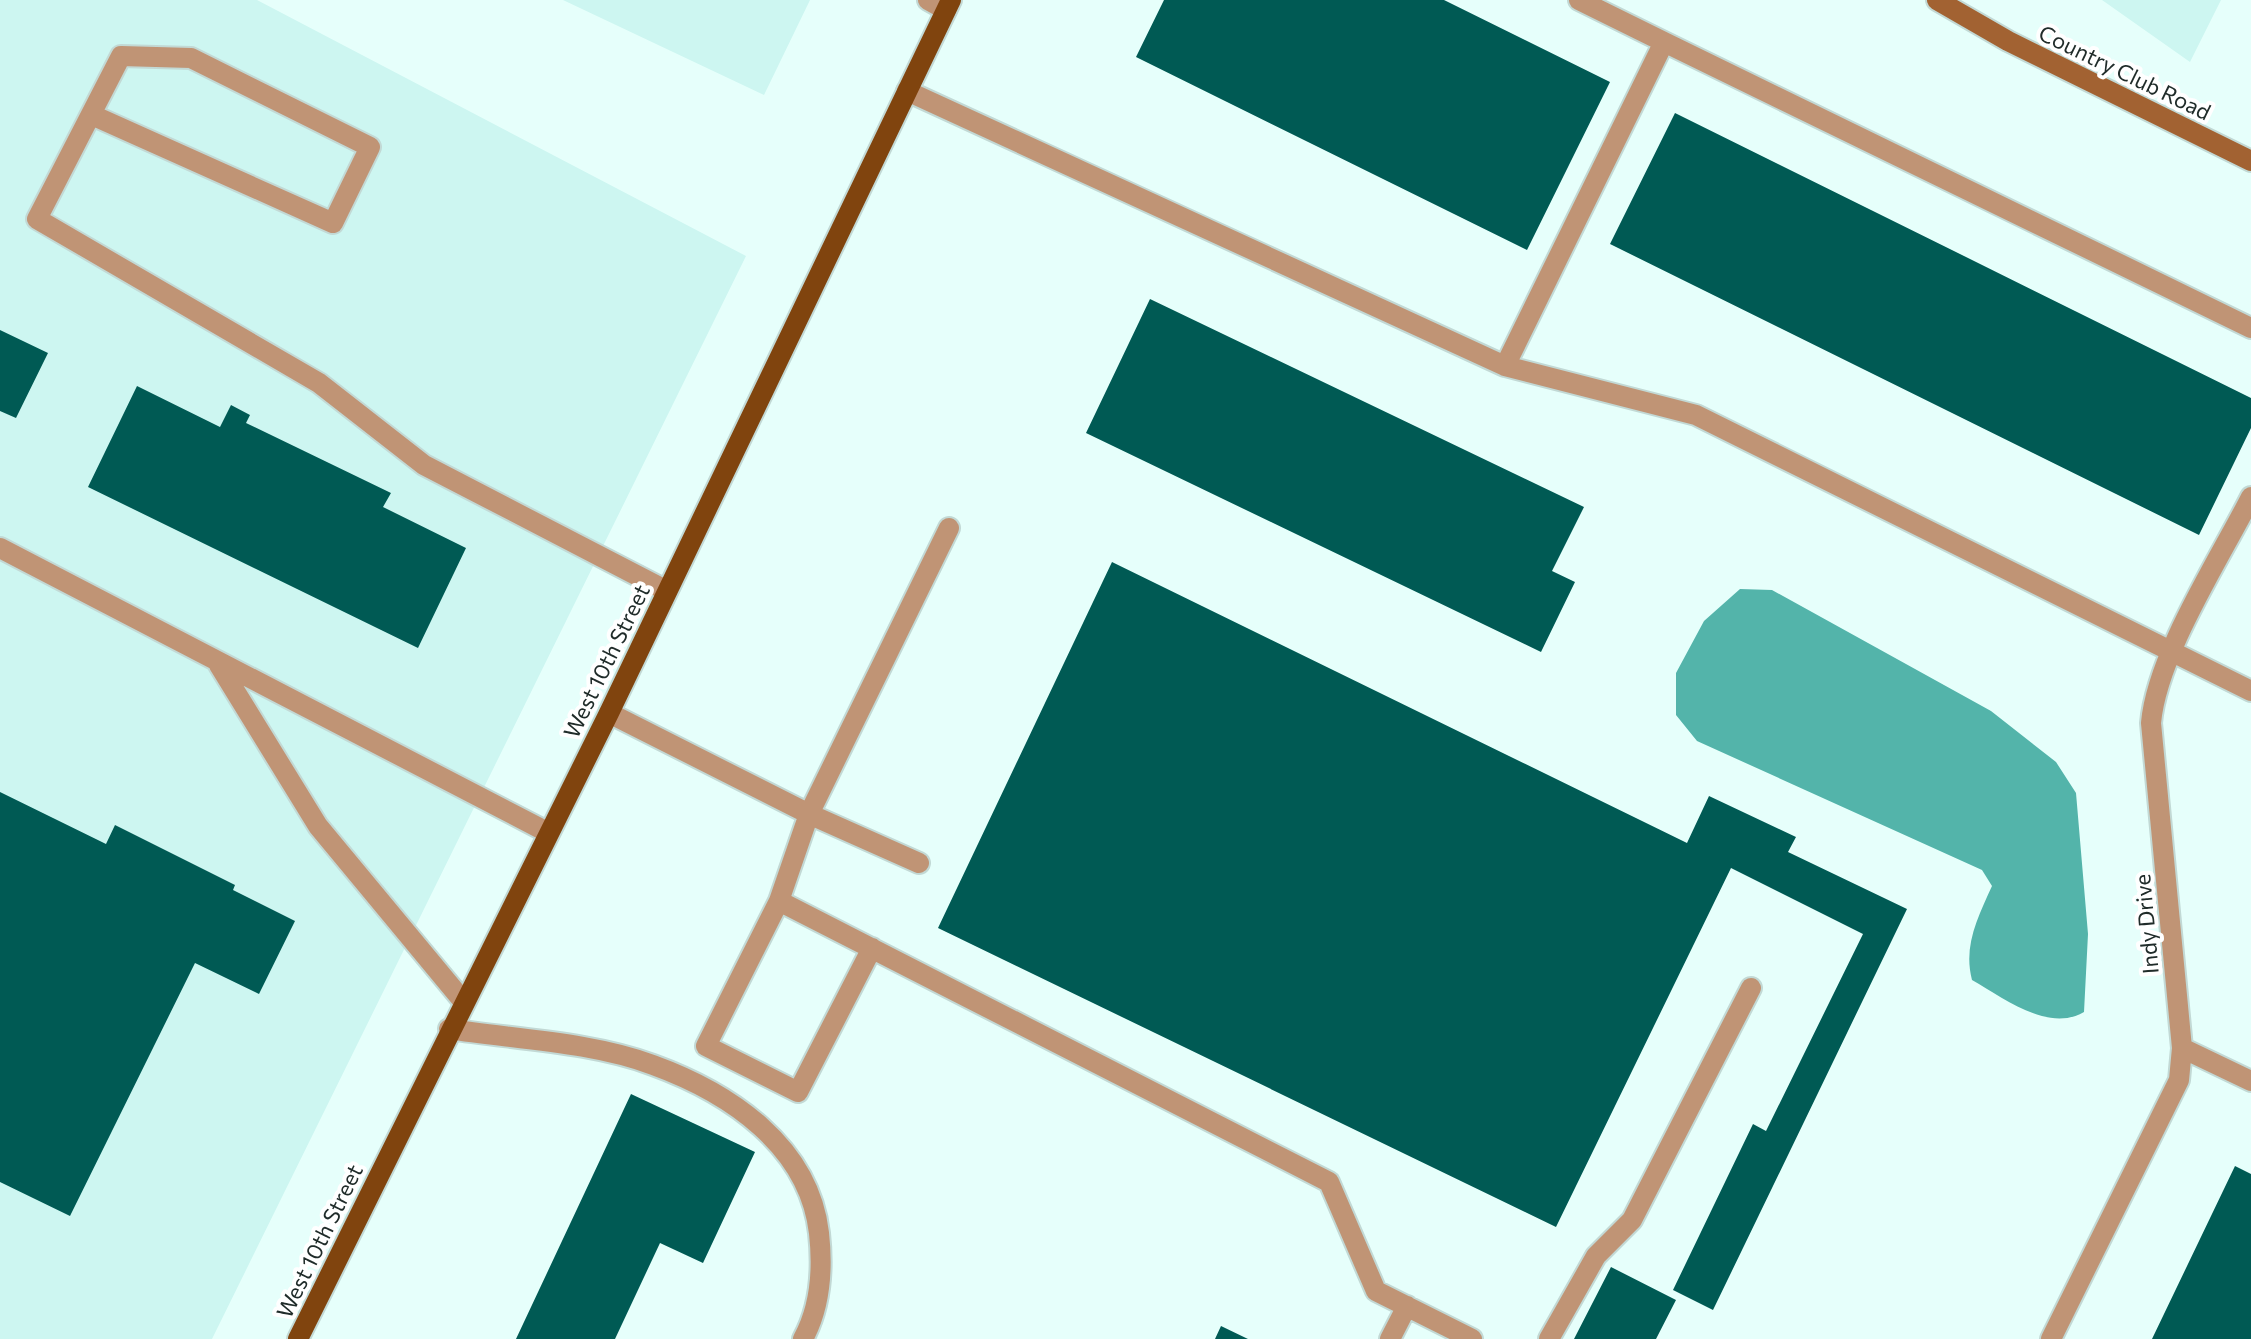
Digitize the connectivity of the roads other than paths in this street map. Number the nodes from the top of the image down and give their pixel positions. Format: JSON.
{"nodes":[{"id":1,"x":1579,"y":0,"type":"edge"},
{"id":2,"x":1937,"y":0,"type":"edge"},
{"id":3,"x":942,"y":3,"type":"edge"},
{"id":4,"x":1664,"y":42,"type":"junction"},
{"id":5,"x":907,"y":91,"type":"junction"},
{"id":6,"x":92,"y":115,"type":"junction"},
{"id":7,"x":2251,"y":161,"type":"edge"},
{"id":8,"x":2251,"y":328,"type":"edge"},
{"id":9,"x":1505,"y":366,"type":"junction"},
{"id":10,"x":2251,"y":497,"type":"edge"},
{"id":11,"x":949,"y":528,"type":"dead end"},
{"id":12,"x":0,"y":548,"type":"edge"},
{"id":13,"x":667,"y":591,"type":"junction"},
{"id":14,"x":2171,"y":652,"type":"junction"},
{"id":15,"x":219,"y":665,"type":"junction"},
{"id":16,"x":2251,"y":691,"type":"edge"},
{"id":17,"x":609,"y":713,"type":"junction"},
{"id":18,"x":809,"y":814,"type":"junction"},
{"id":19,"x":547,"y":832,"type":"junction"},
{"id":20,"x":919,"y":863,"type":"dead end"},
{"id":21,"x":779,"y":901,"type":"junction"},
{"id":22,"x":872,"y":948,"type":"junction"},
{"id":23,"x":1751,"y":988,"type":"dead end"},
{"id":24,"x":463,"y":1001,"type":"junction"},
{"id":25,"x":449,"y":1029,"type":"junction"},
{"id":26,"x":2182,"y":1048,"type":"junction"},
{"id":27,"x":2251,"y":1081,"type":"edge"},
{"id":28,"x":1407,"y":1306,"type":"junction"},
{"id":29,"x":298,"y":1339,"type":"edge"},
{"id":30,"x":803,"y":1339,"type":"edge"},
{"id":31,"x":1390,"y":1339,"type":"edge"},
{"id":32,"x":1472,"y":1339,"type":"edge"},
{"id":33,"x":1549,"y":1339,"type":"edge"},
{"id":34,"x":2051,"y":1339,"type":"edge"}],
"edges":[{"from":1,"to":4,"type":"lane"},
{"from":2,"to":7,"type":"main road","name":"Country Club Road"},
{"from":3,"to":5,"type":"main road","name":"West 10th Street"},
{"from":4,"to":8,"type":"lane"},
{"from":4,"to":9,"type":"lane"},
{"from":5,"to":9,"type":"lane"},
{"from":5,"to":13,"type":"main road","name":"West 10th Street"},
{"from":6,"to":6,"type":"lane"},
{"from":6,"to":13,"type":"lane"},
{"from":9,"to":14,"type":"lane"},
{"from":10,"to":14,"type":"lane","name":"Indy Drive"},
{"from":11,"to":18,"type":"lane"},
{"from":12,"to":15,"type":"lane"},
{"from":13,"to":17,"type":"main road","name":"West 10th Street"},
{"from":14,"to":16,"type":"lane"},
{"from":14,"to":26,"type":"lane","name":"Indy Drive"},
{"from":15,"to":19,"type":"lane"},
{"from":15,"to":24,"type":"lane"},
{"from":17,"to":18,"type":"lane"},
{"from":17,"to":19,"type":"main road","name":"West 10th Street"},
{"from":18,"to":20,"type":"lane"},
{"from":18,"to":21,"type":"lane"},
{"from":19,"to":24,"type":"main road","name":"West 10th Street"},
{"from":21,"to":22,"type":"lane"},
{"from":21,"to":22,"type":"lane"},
{"from":22,"to":28,"type":"lane"},
{"from":23,"to":33,"type":"lane"},
{"from":24,"to":25,"type":"main road","name":"West 10th Street"},
{"from":25,"to":29,"type":"main road","name":"West 10th Street"},
{"from":25,"to":30,"type":"lane"},
{"from":26,"to":27,"type":"lane"},
{"from":26,"to":34,"type":"lane","name":"Indy Drive"},
{"from":28,"to":31,"type":"lane"},
{"from":28,"to":32,"type":"lane"}]}
